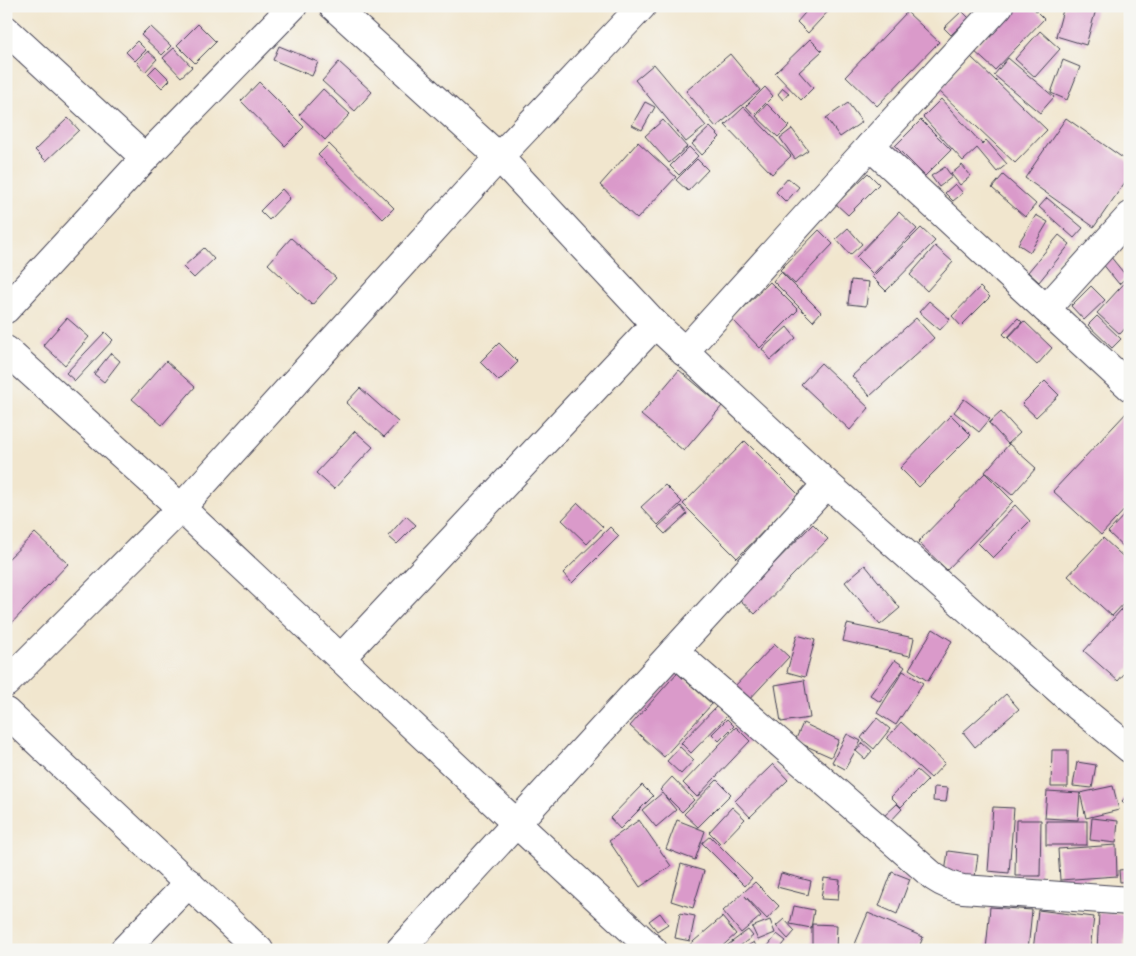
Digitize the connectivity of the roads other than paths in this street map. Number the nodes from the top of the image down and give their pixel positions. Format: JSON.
{"nodes":[{"id":1,"x":293,"y":6,"type":"edge"},
{"id":2,"x":333,"y":6,"type":"edge"},
{"id":3,"x":642,"y":6,"type":"edge"},
{"id":4,"x":999,"y":6,"type":"edge"},
{"id":5,"x":6,"y":30,"type":"edge"},
{"id":6,"x":870,"y":146,"type":"junction"},
{"id":7,"x":499,"y":157,"type":"junction"},
{"id":8,"x":145,"y":158,"type":"junction"},
{"id":9,"x":1130,"y":216,"type":"edge"},
{"id":10,"x":6,"y":309,"type":"edge"},
{"id":11,"x":1046,"y":309,"type":"junction"},
{"id":12,"x":655,"y":324,"type":"junction"},
{"id":13,"x":6,"y":350,"type":"edge"},
{"id":14,"x":684,"y":352,"type":"junction"},
{"id":15,"x":1130,"y":387,"type":"edge"},
{"id":16,"x":827,"y":484,"type":"junction"},
{"id":17,"x":181,"y":508,"type":"junction"},
{"id":18,"x":674,"y":651,"type":"junction"},
{"id":19,"x":341,"y":658,"type":"junction"},
{"id":20,"x":6,"y":684,"type":"edge"},
{"id":21,"x":6,"y":712,"type":"edge"},
{"id":22,"x":1130,"y":749,"type":"edge"},
{"id":23,"x":516,"y":824,"type":"junction"},
{"id":24,"x":188,"y":883,"type":"junction"},
{"id":25,"x":1130,"y":901,"type":"edge"},
{"id":26,"x":124,"y":950,"type":"edge"},
{"id":27,"x":259,"y":950,"type":"edge"},
{"id":28,"x":400,"y":950,"type":"edge"},
{"id":29,"x":653,"y":950,"type":"edge"}],
"edges":[{"from":1,"to":8,"type":"street"},
{"from":2,"to":7,"type":"street"},
{"from":3,"to":7,"type":"street"},
{"from":4,"to":6,"type":"street"},
{"from":5,"to":8,"type":"street"},
{"from":6,"to":11,"type":"street"},
{"from":6,"to":14,"type":"street"},
{"from":7,"to":12,"type":"street"},
{"from":7,"to":17,"type":"street"},
{"from":8,"to":10,"type":"street"},
{"from":9,"to":11,"type":"street"},
{"from":11,"to":15,"type":"street"},
{"from":12,"to":14,"type":"street"},
{"from":12,"to":19,"type":"street"},
{"from":13,"to":17,"type":"street"},
{"from":14,"to":16,"type":"street"},
{"from":16,"to":18,"type":"street"},
{"from":16,"to":22,"type":"street"},
{"from":17,"to":19,"type":"street"},
{"from":17,"to":20,"type":"street"},
{"from":18,"to":23,"type":"street"},
{"from":18,"to":25,"type":"street"},
{"from":19,"to":23,"type":"street"},
{"from":21,"to":24,"type":"street"},
{"from":23,"to":28,"type":"street"},
{"from":23,"to":29,"type":"street"},
{"from":24,"to":26,"type":"street"},
{"from":24,"to":27,"type":"street"}]}
